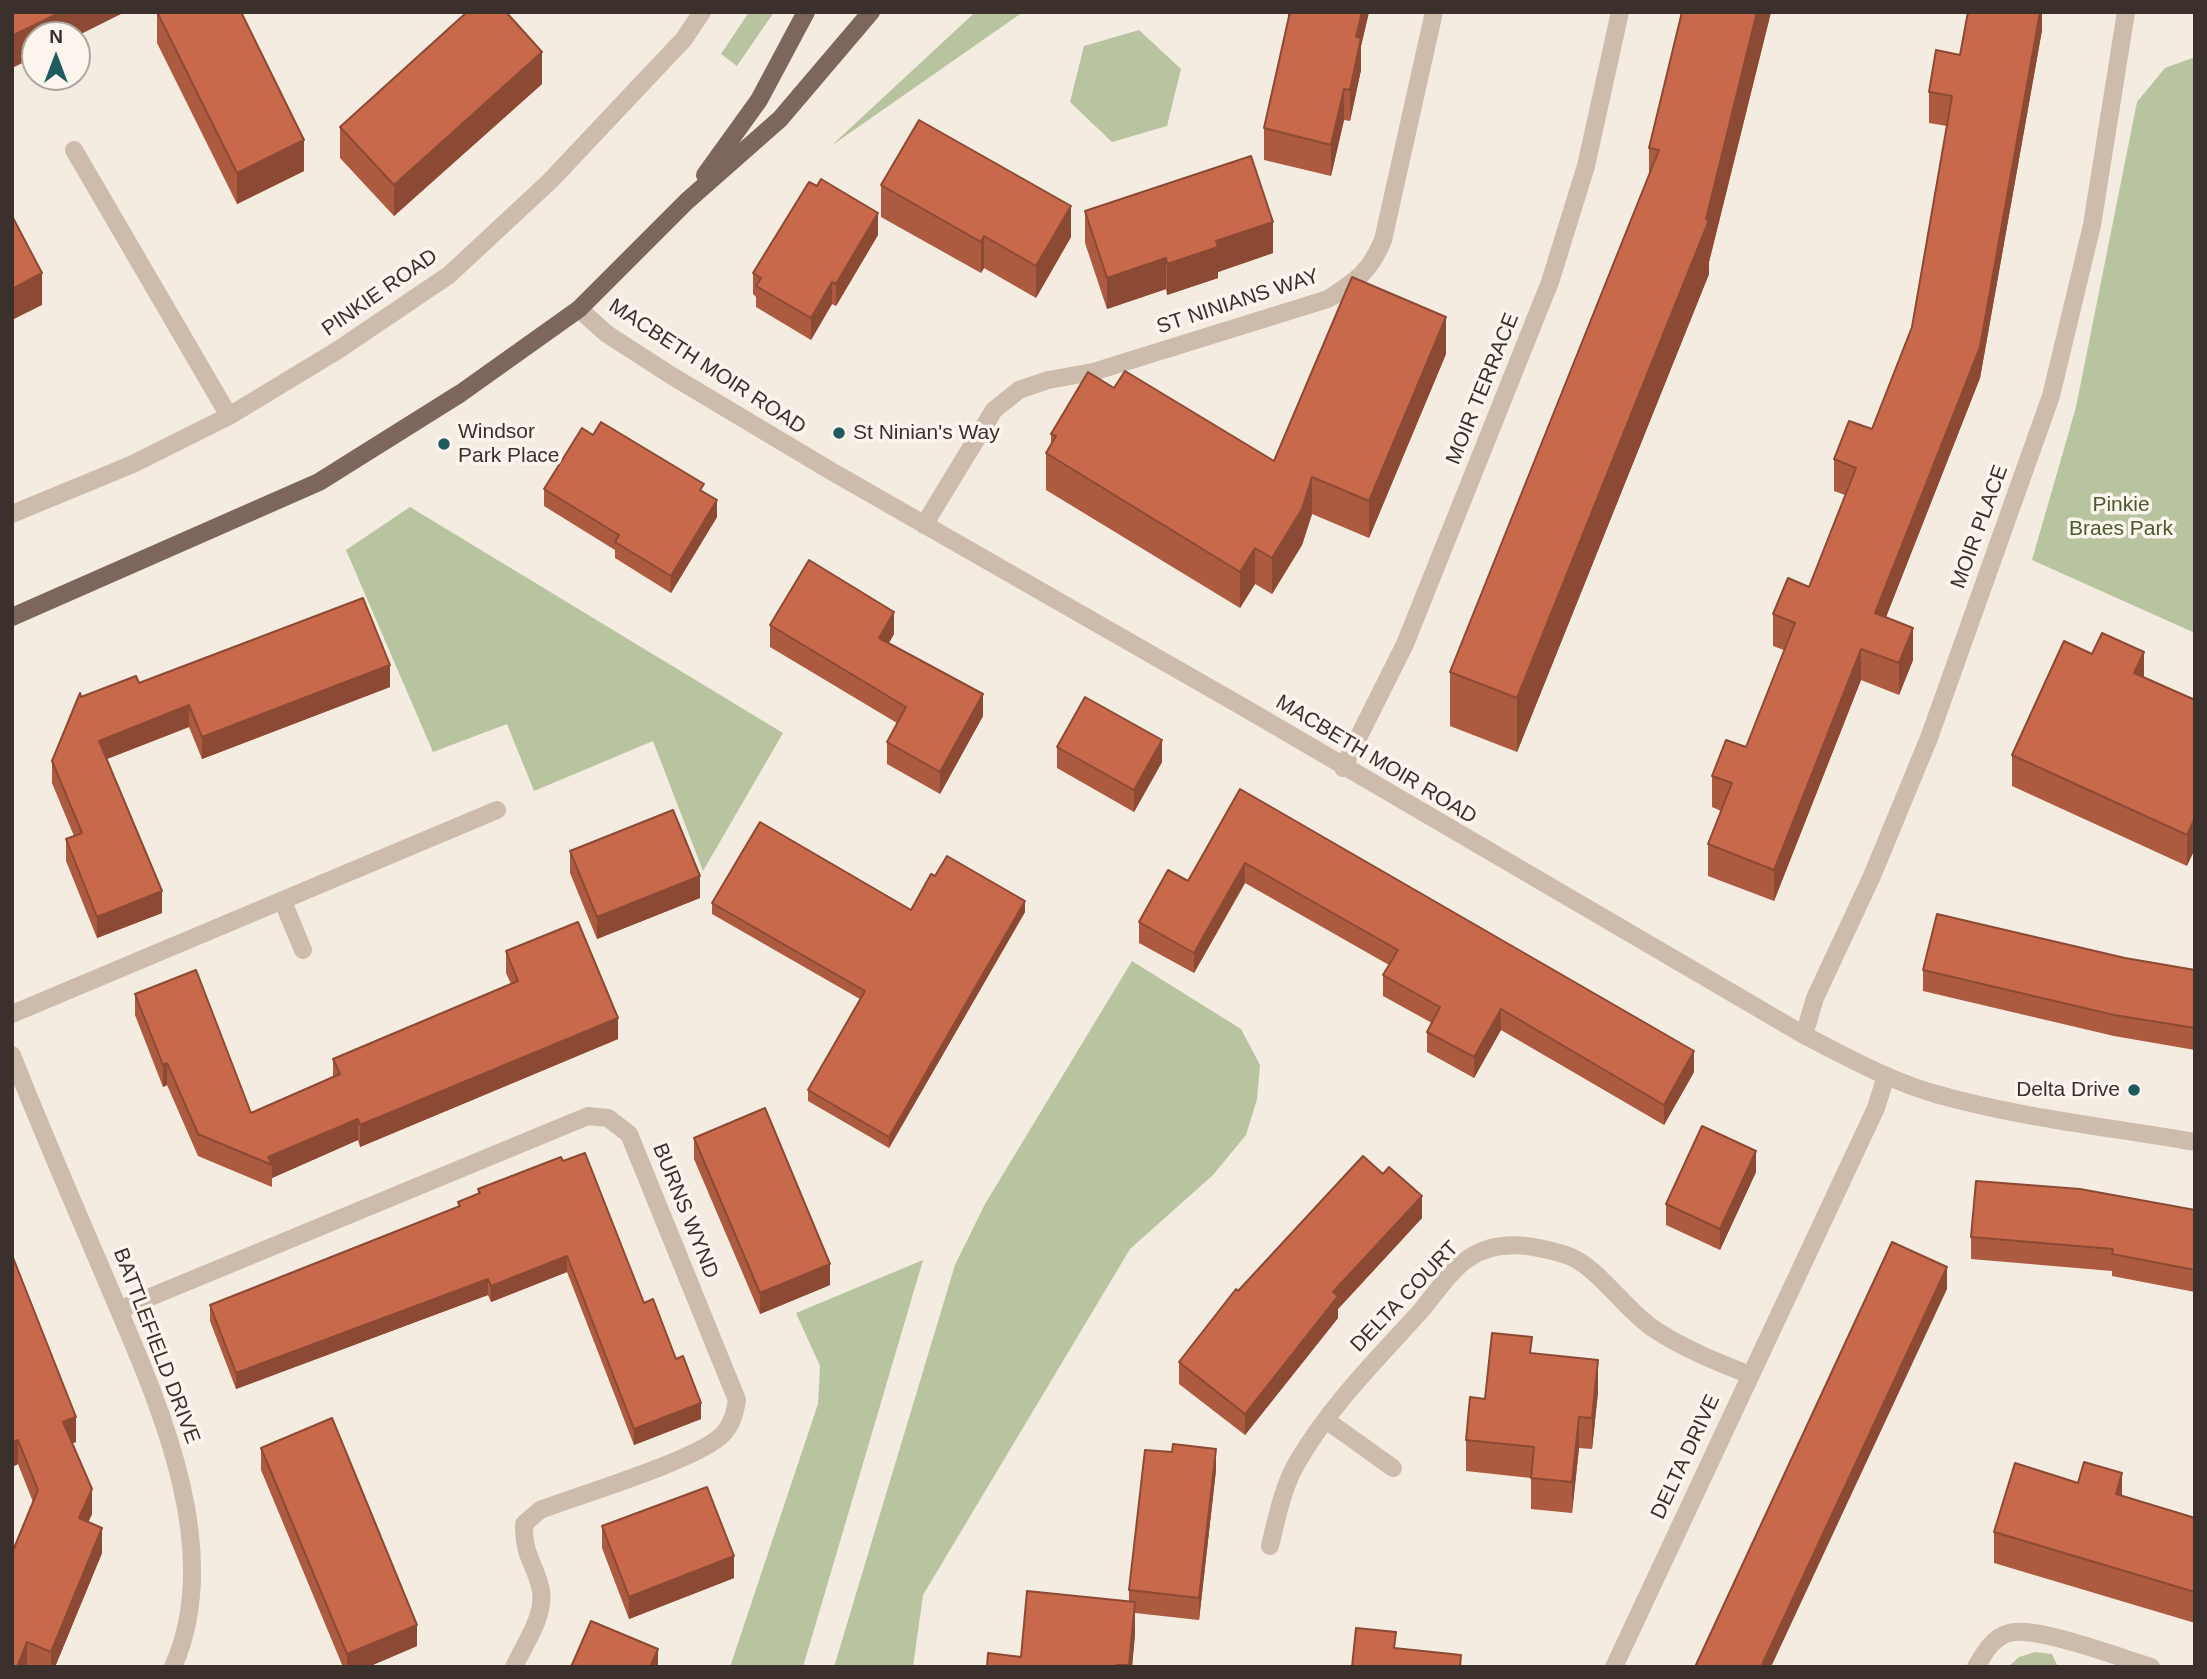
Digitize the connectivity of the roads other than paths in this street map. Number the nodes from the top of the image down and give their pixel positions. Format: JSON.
{"nodes":[{"id":1,"x":702,"y":12,"type":"edge"},
{"id":2,"x":806,"y":12,"type":"edge"},
{"id":3,"x":870,"y":12,"type":"edge"},
{"id":4,"x":1434,"y":12,"type":"edge"},
{"id":5,"x":1620,"y":12,"type":"edge"},
{"id":6,"x":2126,"y":12,"type":"edge"},
{"id":7,"x":75,"y":150,"type":"dead end"},
{"id":8,"x":687,"y":201,"type":"junction"},
{"id":9,"x":579,"y":309,"type":"junction"},
{"id":10,"x":229,"y":416,"type":"junction"},
{"id":11,"x":12,"y":514,"type":"edge"},
{"id":12,"x":924,"y":525,"type":"junction"},
{"id":13,"x":12,"y":617,"type":"edge"},
{"id":14,"x":1343,"y":768,"type":"junction"},
{"id":15,"x":497,"y":810,"type":"dead end"},
{"id":16,"x":283,"y":902,"type":"junction"},
{"id":17,"x":303,"y":950,"type":"dead end"},
{"id":18,"x":12,"y":1014,"type":"edge"},
{"id":19,"x":1804,"y":1035,"type":"junction"},
{"id":20,"x":12,"y":1055,"type":"edge"},
{"id":21,"x":1886,"y":1076,"type":"junction"},
{"id":22,"x":18,"y":1086,"type":"edge"},
{"id":23,"x":2195,"y":1142,"type":"edge"},
{"id":24,"x":119,"y":1310,"type":"junction"},
{"id":25,"x":1750,"y":1375,"type":"junction"},
{"id":26,"x":1326,"y":1420,"type":"junction"},
{"id":27,"x":1393,"y":1468,"type":"dead end"},
{"id":28,"x":1270,"y":1546,"type":"dead end"},
{"id":29,"x":173,"y":1667,"type":"edge"},
{"id":30,"x":514,"y":1667,"type":"edge"},
{"id":31,"x":1614,"y":1667,"type":"edge"},
{"id":32,"x":1976,"y":1667,"type":"edge"},
{"id":33,"x":2151,"y":1667,"type":"edge"}],
"edges":[{"from":1,"to":10,"type":"street","name":"PINKIE ROAD"},
{"from":2,"to":8,"type":"main road"},
{"from":3,"to":8,"type":"main road"},
{"from":4,"to":12,"type":"street","name":"ST NINIANS WAY"},
{"from":5,"to":14,"type":"street","name":"MOIR TERRACE"},
{"from":6,"to":19,"type":"street","name":"MOIR PLACE"},
{"from":7,"to":10,"type":"street"},
{"from":8,"to":9,"type":"main road"},
{"from":9,"to":12,"type":"street","name":"MACBETH MOIR ROAD"},
{"from":9,"to":13,"type":"main road"},
{"from":10,"to":11,"type":"street","name":"PINKIE ROAD"},
{"from":12,"to":14,"type":"street","name":"MACBETH MOIR ROAD"},
{"from":14,"to":19,"type":"street","name":"MACBETH MOIR ROAD"},
{"from":15,"to":16,"type":"street"},
{"from":16,"to":17,"type":"street"},
{"from":16,"to":18,"type":"street"},
{"from":19,"to":21,"type":"street","name":"MACBETH MOIR ROAD"},
{"from":20,"to":22,"type":"street","name":"BATTLEFIELD DRIVE"},
{"from":21,"to":23,"type":"street","name":"MACBETH MOIR ROAD"},
{"from":21,"to":25,"type":"street","name":"DELTA DRIVE"},
{"from":22,"to":24,"type":"street","name":"BATTLEFIELD DRIVE"},
{"from":24,"to":29,"type":"street","name":"BATTLEFIELD DRIVE"},
{"from":24,"to":30,"type":"street","name":"BURNS WYND"},
{"from":25,"to":26,"type":"street","name":"DELTA COURT"},
{"from":25,"to":31,"type":"street","name":"DELTA DRIVE"},
{"from":26,"to":27,"type":"street"},
{"from":26,"to":28,"type":"street","name":"DELTA COURT"},
{"from":32,"to":33,"type":"street"}]}
